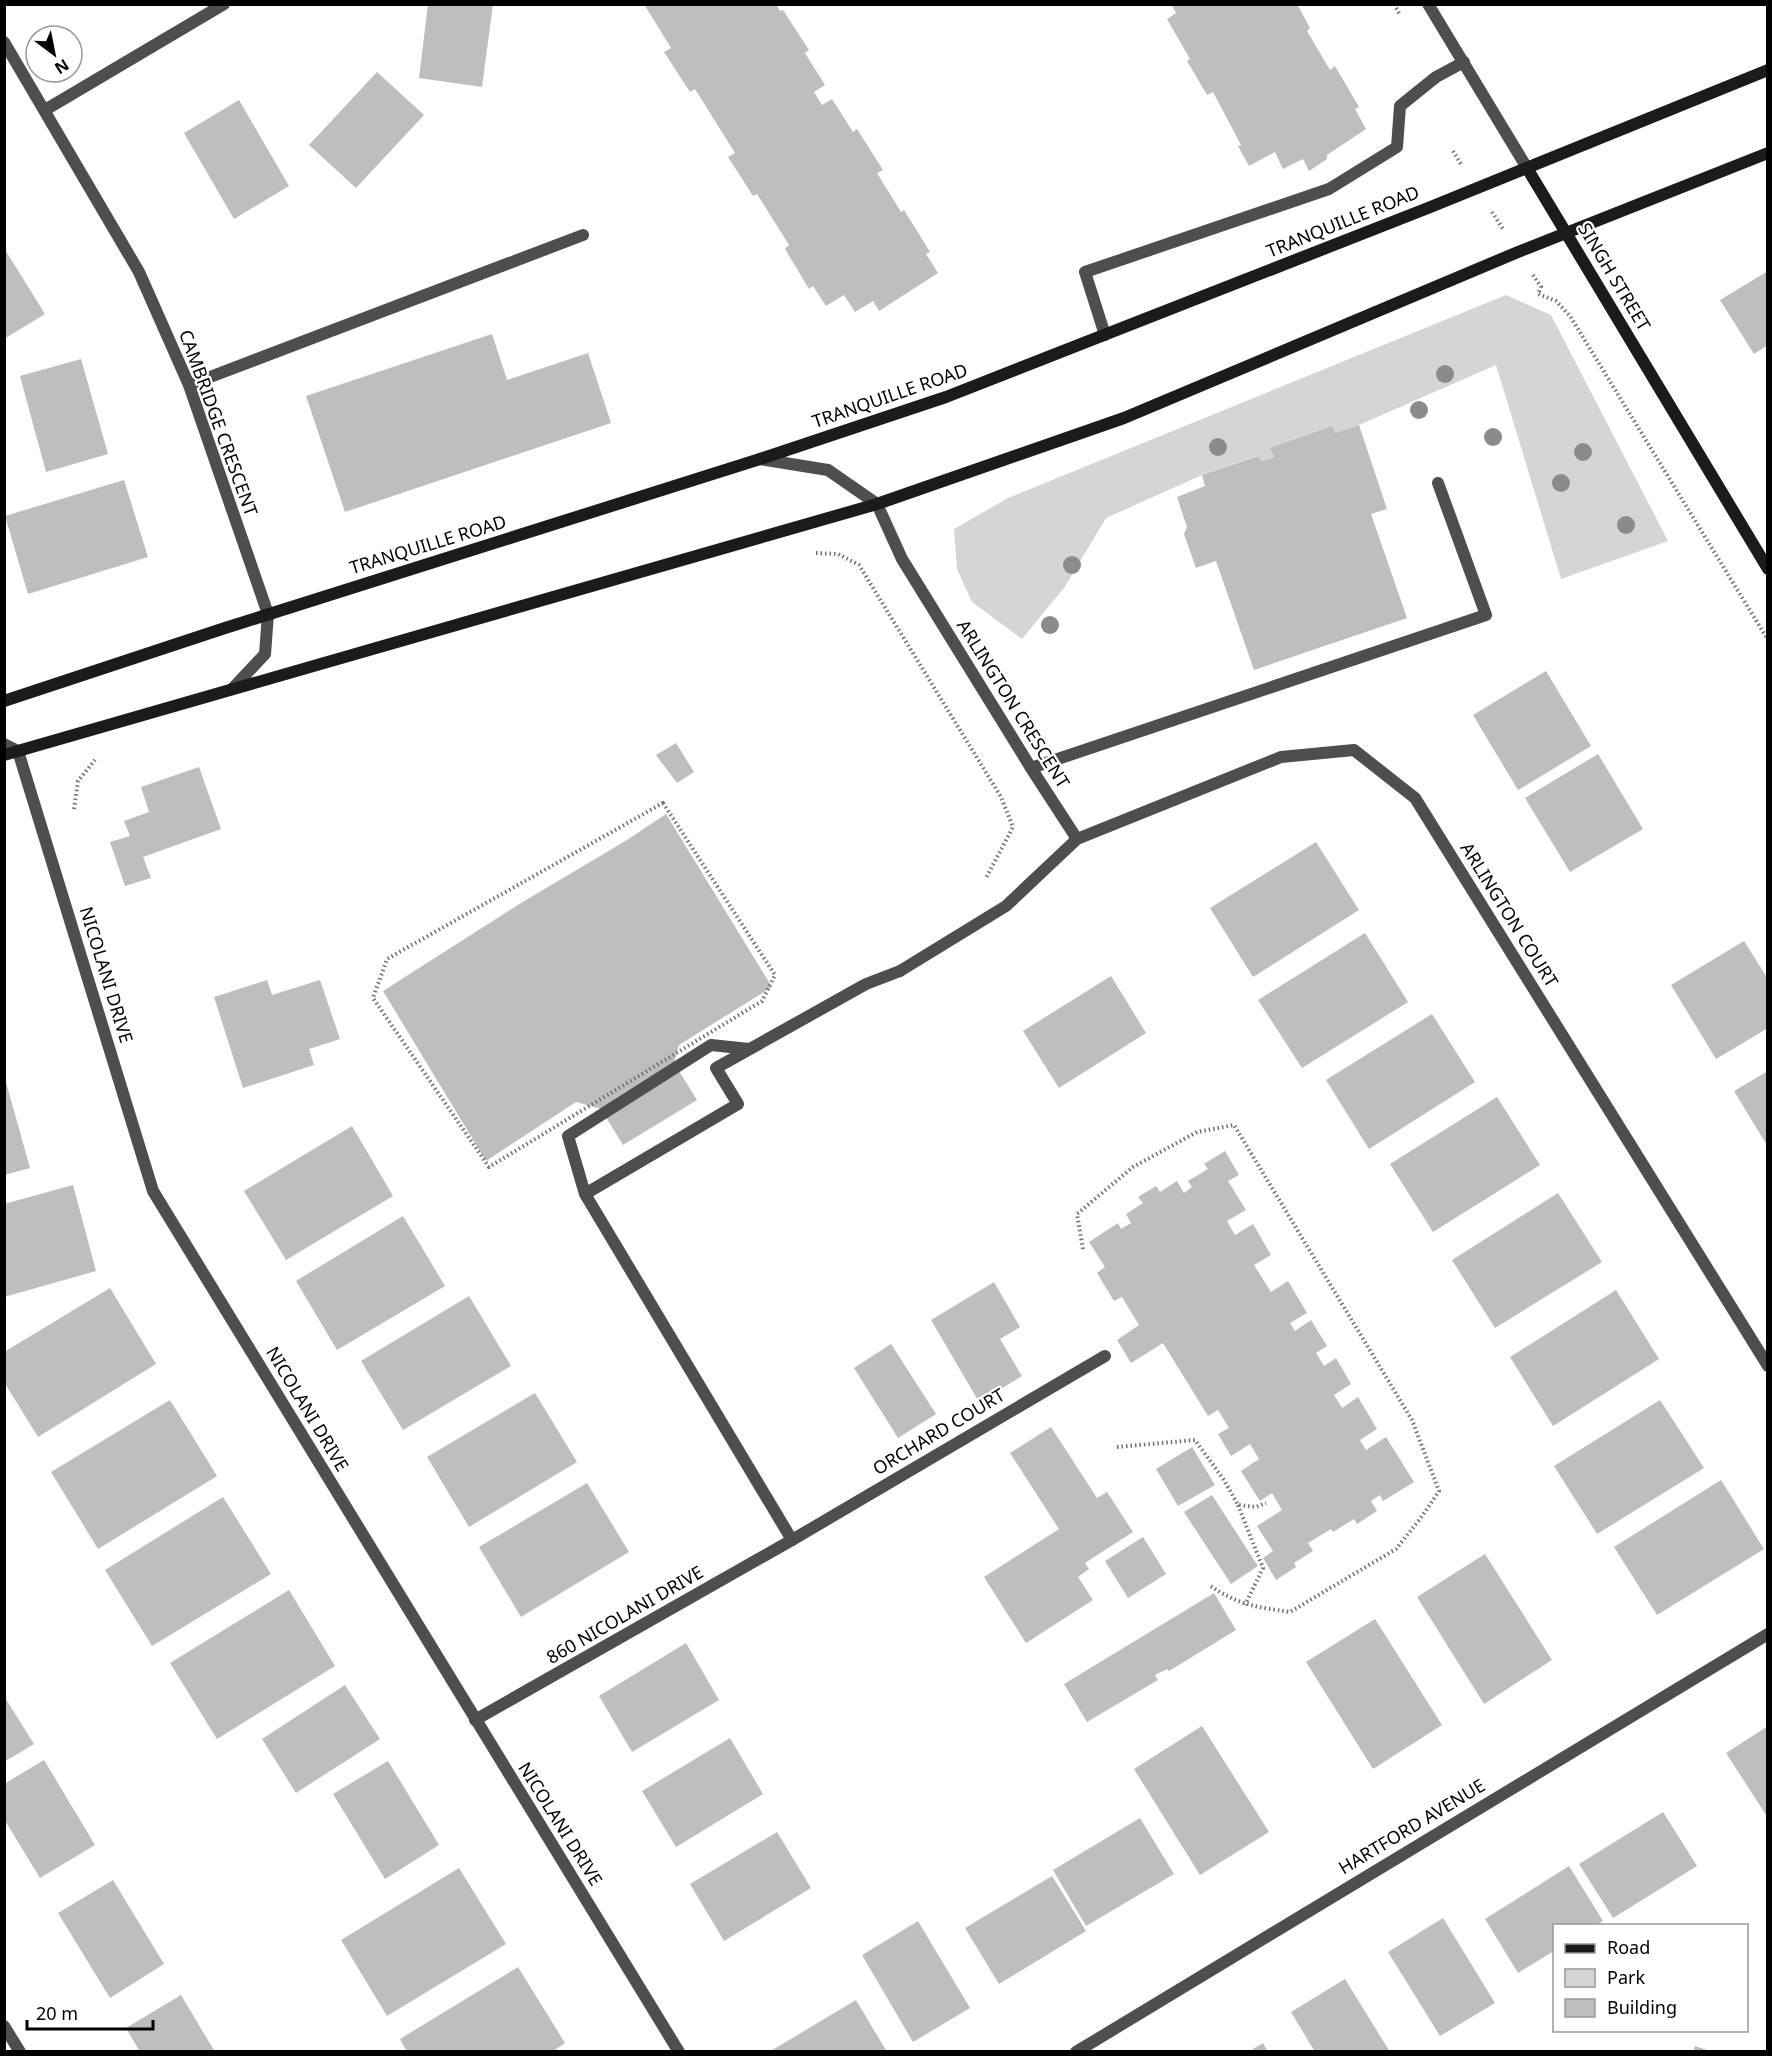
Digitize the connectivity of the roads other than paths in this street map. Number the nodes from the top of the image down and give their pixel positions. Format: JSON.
{"nodes":[{"id":1,"x":224,"y":4,"type":"edge"},
{"id":2,"x":1428,"y":4,"type":"edge"},
{"id":3,"x":4,"y":42,"type":"edge"},
{"id":4,"x":1464,"y":62,"type":"junction"},
{"id":5,"x":1767,"y":70,"type":"edge"},
{"id":6,"x":45,"y":110,"type":"junction"},
{"id":7,"x":1767,"y":153,"type":"edge"},
{"id":8,"x":1527,"y":168,"type":"junction"},
{"id":9,"x":1566,"y":233,"type":"junction"},
{"id":10,"x":583,"y":236,"type":"dead end"},
{"id":11,"x":1105,"y":335,"type":"junction"},
{"id":12,"x":189,"y":385,"type":"junction"},
{"id":13,"x":760,"y":459,"type":"junction"},
{"id":14,"x":1438,"y":483,"type":"dead end"},
{"id":15,"x":878,"y":504,"type":"junction"},
{"id":16,"x":1767,"y":569,"type":"edge"},
{"id":17,"x":268,"y":614,"type":"junction"},
{"id":18,"x":232,"y":689,"type":"junction"},
{"id":19,"x":4,"y":701,"type":"edge"},
{"id":20,"x":4,"y":744,"type":"edge"},
{"id":21,"x":18,"y":751,"type":"junction"},
{"id":22,"x":4,"y":755,"type":"edge"},
{"id":23,"x":1031,"y":768,"type":"junction"},
{"id":24,"x":1077,"y":839,"type":"junction"},
{"id":25,"x":749,"y":1049,"type":"junction"},
{"id":26,"x":585,"y":1194,"type":"junction"},
{"id":27,"x":1105,"y":1356,"type":"dead end"},
{"id":28,"x":1767,"y":1366,"type":"edge"},
{"id":29,"x":792,"y":1540,"type":"junction"},
{"id":30,"x":1767,"y":1634,"type":"edge"},
{"id":31,"x":475,"y":1720,"type":"junction"},
{"id":32,"x":4,"y":2026,"type":"edge"},
{"id":33,"x":20,"y":2052,"type":"edge"},
{"id":34,"x":679,"y":2052,"type":"edge"},
{"id":35,"x":1076,"y":2052,"type":"edge"}],
"edges":[{"from":1,"to":6,"type":"street"},
{"from":2,"to":4,"type":"street","name":"SINGH STREET"},
{"from":3,"to":6,"type":"street","name":"CAMBRIDGE CRESCENT"},
{"from":4,"to":8,"type":"street","name":"SINGH STREET"},
{"from":4,"to":11,"type":"street"},
{"from":5,"to":8,"type":"main road","name":"TRANQUILLE ROAD"},
{"from":6,"to":12,"type":"street","name":"CAMBRIDGE CRESCENT"},
{"from":7,"to":9,"type":"main road"},
{"from":8,"to":9,"type":"main road","name":"SINGH STREET"},
{"from":8,"to":11,"type":"main road","name":"TRANQUILLE ROAD"},
{"from":9,"to":15,"type":"main road"},
{"from":9,"to":16,"type":"main road","name":"SINGH STREET"},
{"from":10,"to":12,"type":"street"},
{"from":11,"to":13,"type":"main road","name":"TRANQUILLE ROAD"},
{"from":12,"to":17,"type":"street","name":"CAMBRIDGE CRESCENT"},
{"from":13,"to":15,"type":"street"},
{"from":13,"to":17,"type":"main road","name":"TRANQUILLE ROAD"},
{"from":14,"to":23,"type":"street"},
{"from":15,"to":18,"type":"main road"},
{"from":15,"to":23,"type":"street","name":"ARLINGTON CRESCENT"},
{"from":17,"to":18,"type":"street","name":"CAMBRIDGE CRESCENT"},
{"from":17,"to":19,"type":"main road","name":"TRANQUILLE ROAD"},
{"from":18,"to":21,"type":"main road"},
{"from":20,"to":21,"type":"street"},
{"from":21,"to":22,"type":"main road"},
{"from":21,"to":31,"type":"street","name":"NICOLANI DRIVE"},
{"from":23,"to":24,"type":"street","name":"ARLINGTON CRESCENT"},
{"from":24,"to":25,"type":"street"},
{"from":24,"to":28,"type":"street","name":"ARLINGTON COURT"},
{"from":25,"to":26,"type":"street"},
{"from":25,"to":26,"type":"street"},
{"from":26,"to":29,"type":"street"},
{"from":27,"to":29,"type":"street","name":"ORCHARD COURT"},
{"from":29,"to":31,"type":"street","name":"860 NICOLANI DRIVE"},
{"from":30,"to":35,"type":"street","name":"HARTFORD AVENUE"},
{"from":31,"to":34,"type":"street","name":"NICOLANI DRIVE"},
{"from":32,"to":33,"type":"street"}]}
